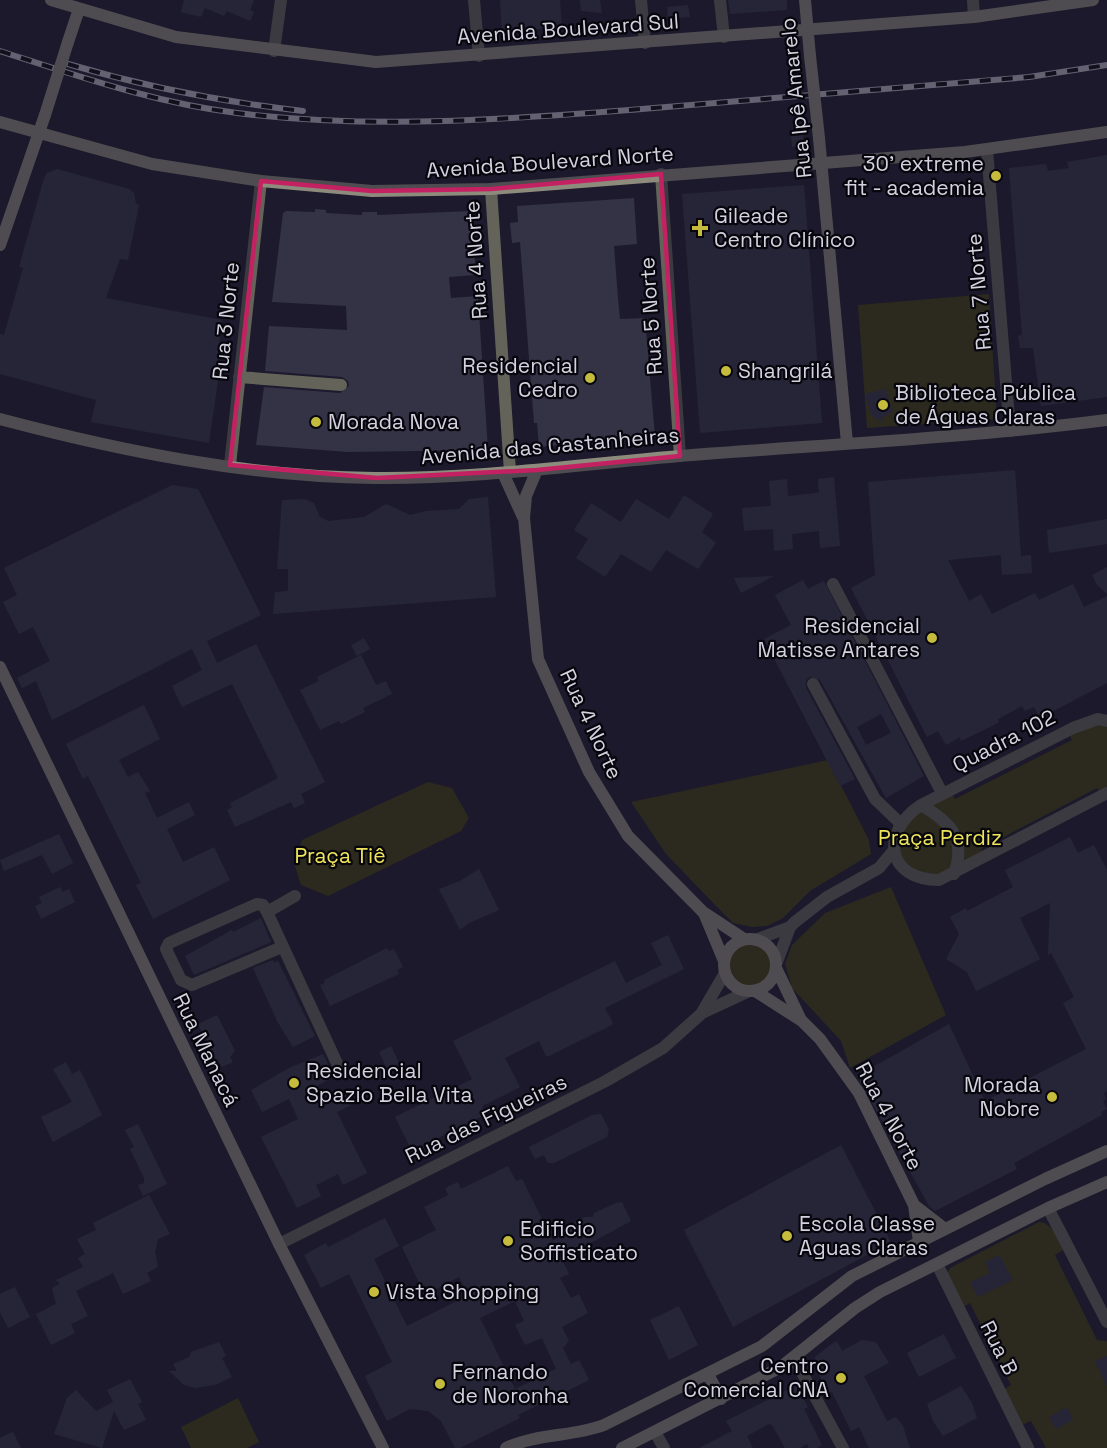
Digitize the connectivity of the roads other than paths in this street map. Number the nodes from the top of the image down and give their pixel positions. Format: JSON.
{"nodes":[{"id":1,"x":51,"y":0,"type":"edge"},
{"id":2,"x":281,"y":0,"type":"edge"},
{"id":3,"x":474,"y":0,"type":"edge"},
{"id":4,"x":641,"y":0,"type":"edge"},
{"id":5,"x":720,"y":0,"type":"edge"},
{"id":6,"x":806,"y":0,"type":"edge"},
{"id":7,"x":973,"y":0,"type":"edge"},
{"id":8,"x":1093,"y":0,"type":"edge"},
{"id":9,"x":80,"y":4,"type":"edge"},
{"id":10,"x":975,"y":17,"type":"junction"},
{"id":11,"x":808,"y":31,"type":"junction"},
{"id":12,"x":724,"y":37,"type":"junction"},
{"id":13,"x":645,"y":44,"type":"junction"},
{"id":14,"x":274,"y":51,"type":"junction"},
{"id":15,"x":479,"y":56,"type":"junction"},
{"id":16,"x":0,"y":122,"type":"edge"},
{"id":17,"x":1107,"y":132,"type":"edge"},
{"id":18,"x":39,"y":134,"type":"junction"},
{"id":19,"x":987,"y":150,"type":"junction"},
{"id":20,"x":822,"y":164,"type":"junction"},
{"id":21,"x":661,"y":174,"type":"junction"},
{"id":22,"x":261,"y":181,"type":"junction"},
{"id":23,"x":491,"y":189,"type":"junction"},
{"id":24,"x":0,"y":245,"type":"edge"},
{"id":25,"x":239,"y":378,"type":"junction"},
{"id":26,"x":341,"y":385,"type":"dead end"},
{"id":27,"x":0,"y":419,"type":"edge"},
{"id":28,"x":1107,"y":420,"type":"edge"},
{"id":29,"x":1010,"y":431,"type":"junction"},
{"id":30,"x":848,"y":443,"type":"junction"},
{"id":31,"x":680,"y":456,"type":"junction"},
{"id":32,"x":230,"y":465,"type":"junction"},
{"id":33,"x":537,"y":470,"type":"junction"},
{"id":34,"x":506,"y":472,"type":"junction"},
{"id":35,"x":524,"y":518,"type":"junction"},
{"id":36,"x":833,"y":585,"type":"dead end"},
{"id":37,"x":0,"y":667,"type":"edge"},
{"id":38,"x":813,"y":684,"type":"dead end"},
{"id":39,"x":1107,"y":721,"type":"edge"},
{"id":40,"x":1107,"y":793,"type":"edge"},
{"id":41,"x":942,"y":794,"type":"junction"},
{"id":42,"x":921,"y":805,"type":"junction"},
{"id":43,"x":900,"y":823,"type":"junction"},
{"id":44,"x":894,"y":850,"type":"junction"},
{"id":45,"x":900,"y":867,"type":"junction"},
{"id":46,"x":879,"y":868,"type":"junction"},
{"id":47,"x":954,"y":874,"type":"junction"},
{"id":48,"x":296,"y":896,"type":"dead end"},
{"id":49,"x":267,"y":912,"type":"junction"},
{"id":50,"x":703,"y":912,"type":"junction"},
{"id":51,"x":790,"y":927,"type":"junction"},
{"id":52,"x":750,"y":939,"type":"junction"},
{"id":53,"x":282,"y":947,"type":"junction"},
{"id":54,"x":777,"y":966,"type":"junction"},
{"id":55,"x":725,"y":967,"type":"junction"},
{"id":56,"x":751,"y":992,"type":"junction"},
{"id":57,"x":701,"y":1014,"type":"junction"},
{"id":58,"x":802,"y":1021,"type":"junction"},
{"id":59,"x":341,"y":1072,"type":"dead end"},
{"id":60,"x":1107,"y":1151,"type":"edge"},
{"id":61,"x":1107,"y":1182,"type":"edge"},
{"id":62,"x":914,"y":1205,"type":"junction"},
{"id":63,"x":1048,"y":1208,"type":"junction"},
{"id":64,"x":945,"y":1229,"type":"junction"},
{"id":65,"x":919,"y":1242,"type":"junction"},
{"id":66,"x":279,"y":1244,"type":"junction"},
{"id":67,"x":937,"y":1264,"type":"junction"},
{"id":68,"x":1107,"y":1322,"type":"edge"},
{"id":69,"x":794,"y":1358,"type":"junction"},
{"id":70,"x":708,"y":1374,"type":"junction"},
{"id":71,"x":721,"y":1399,"type":"junction"},
{"id":72,"x":655,"y":1432,"type":"junction"},
{"id":73,"x":383,"y":1448,"type":"edge"},
{"id":74,"x":507,"y":1448,"type":"edge"},
{"id":75,"x":622,"y":1448,"type":"edge"},
{"id":76,"x":663,"y":1448,"type":"edge"},
{"id":77,"x":843,"y":1448,"type":"edge"},
{"id":78,"x":1028,"y":1448,"type":"edge"}],
"edges":[{"from":1,"to":9,"type":"street","name":"Avenida Boulevard Sul"},
{"from":2,"to":14,"type":"street"},
{"from":3,"to":15,"type":"street"},
{"from":4,"to":13,"type":"street"},
{"from":5,"to":12,"type":"street"},
{"from":6,"to":11,"type":"street","name":"Rua Ipê Amarelo"},
{"from":7,"to":10,"type":"street"},
{"from":8,"to":10,"type":"street","name":"Avenida Boulevard Sul"},
{"from":9,"to":14,"type":"street","name":"Avenida Boulevard Sul"},
{"from":9,"to":18,"type":"street","bridge":true},
{"from":10,"to":11,"type":"street","name":"Avenida Boulevard Sul"},
{"from":11,"to":12,"type":"street","name":"Avenida Boulevard Sul"},
{"from":11,"to":20,"type":"street","name":"Rua Ipê Amarelo","bridge":true},
{"from":12,"to":13,"type":"street","name":"Avenida Boulevard Sul"},
{"from":13,"to":15,"type":"street","name":"Avenida Boulevard Sul"},
{"from":14,"to":15,"type":"street","name":"Avenida Boulevard Sul"},
{"from":16,"to":18,"type":"street","name":"Avenida Boulevard Norte"},
{"from":17,"to":19,"type":"street","name":"Avenida Boulevard Norte"},
{"from":18,"to":22,"type":"street","name":"Avenida Boulevard Norte"},
{"from":18,"to":24,"type":"street"},
{"from":19,"to":20,"type":"street","name":"Avenida Boulevard Norte"},
{"from":19,"to":29,"type":"street","name":"Rua 7 Norte"},
{"from":20,"to":21,"type":"street","name":"Avenida Boulevard Norte"},
{"from":20,"to":30,"type":"street","name":"Rua Ipê Amarelo"},
{"from":21,"to":23,"type":"street","name":"Avenida Boulevard Norte"},
{"from":21,"to":31,"type":"street","name":"Rua 5 Norte"},
{"from":22,"to":23,"type":"street","name":"Avenida Boulevard Norte"},
{"from":22,"to":25,"type":"street","name":"Rua 3 Norte"},
{"from":23,"to":34,"type":"street","name":"Rua 4 Norte"},
{"from":25,"to":26,"type":"street"},
{"from":25,"to":32,"type":"street","name":"Rua 3 Norte"},
{"from":27,"to":32,"type":"street","name":"Avenida das Castanheiras"},
{"from":28,"to":29,"type":"street","name":"Avenida das Castanheiras"},
{"from":29,"to":30,"type":"street","name":"Avenida das Castanheiras"},
{"from":30,"to":31,"type":"street","name":"Avenida das Castanheiras"},
{"from":31,"to":33,"type":"street","name":"Avenida das Castanheiras"},
{"from":32,"to":34,"type":"street","name":"Avenida das Castanheiras"},
{"from":33,"to":34,"type":"street","name":"Avenida das Castanheiras"},
{"from":33,"to":35,"type":"street","name":"Rua 4 Norte"},
{"from":34,"to":35,"type":"street","name":"Rua 4 Norte"},
{"from":35,"to":50,"type":"street","name":"Rua 4 Norte"},
{"from":36,"to":41,"type":"street"},
{"from":37,"to":66,"type":"street","name":"Rua Manacá"},
{"from":38,"to":43,"type":"street"},
{"from":39,"to":41,"type":"street","name":"Quadra 102"},
{"from":40,"to":47,"type":"street"},
{"from":41,"to":42,"type":"street","name":"Quadra 102"},
{"from":42,"to":43,"type":"street","name":"Quadra 102"},
{"from":42,"to":47,"type":"street"},
{"from":43,"to":44,"type":"street"},
{"from":44,"to":45,"type":"street"},
{"from":44,"to":46,"type":"street"},
{"from":45,"to":46,"type":"street"},
{"from":45,"to":47,"type":"street"},
{"from":46,"to":51,"type":"street"},
{"from":48,"to":49,"type":"street"},
{"from":49,"to":53,"type":"street"},
{"from":49,"to":53,"type":"street"},
{"from":50,"to":52,"type":"street","name":"Rua 4 Norte"},
{"from":50,"to":55,"type":"street","name":"Rua 4 Norte"},
{"from":51,"to":52,"type":"street"},
{"from":51,"to":54,"type":"street"},
{"from":52,"to":54,"type":"street"},
{"from":52,"to":55,"type":"street"},
{"from":53,"to":59,"type":"street"},
{"from":54,"to":56,"type":"street"},
{"from":54,"to":58,"type":"street","name":"Rua 4 Norte"},
{"from":55,"to":56,"type":"street"},
{"from":55,"to":57,"type":"street","name":"Rua das Figueiras"},
{"from":56,"to":57,"type":"street","name":"Rua das Figueiras"},
{"from":56,"to":58,"type":"street","name":"Rua 4 Norte"},
{"from":57,"to":66,"type":"street","name":"Rua das Figueiras"},
{"from":58,"to":62,"type":"street","name":"Rua 4 Norte"},
{"from":60,"to":64,"type":"street"},
{"from":61,"to":63,"type":"street"},
{"from":62,"to":64,"type":"street","name":"Rua 4 Norte"},
{"from":62,"to":65,"type":"street","name":"Rua 4 Norte"},
{"from":63,"to":67,"type":"street"},
{"from":63,"to":68,"type":"street"},
{"from":64,"to":65,"type":"street"},
{"from":65,"to":70,"type":"street"},
{"from":66,"to":73,"type":"street","name":"Rua Manacá"},
{"from":67,"to":69,"type":"street"},
{"from":67,"to":78,"type":"street","name":"Rua B"},
{"from":69,"to":71,"type":"street"},
{"from":69,"to":77,"type":"street"},
{"from":70,"to":71,"type":"street"},
{"from":70,"to":74,"type":"street"},
{"from":71,"to":72,"type":"street"},
{"from":72,"to":75,"type":"street"},
{"from":72,"to":76,"type":"street"}]}
